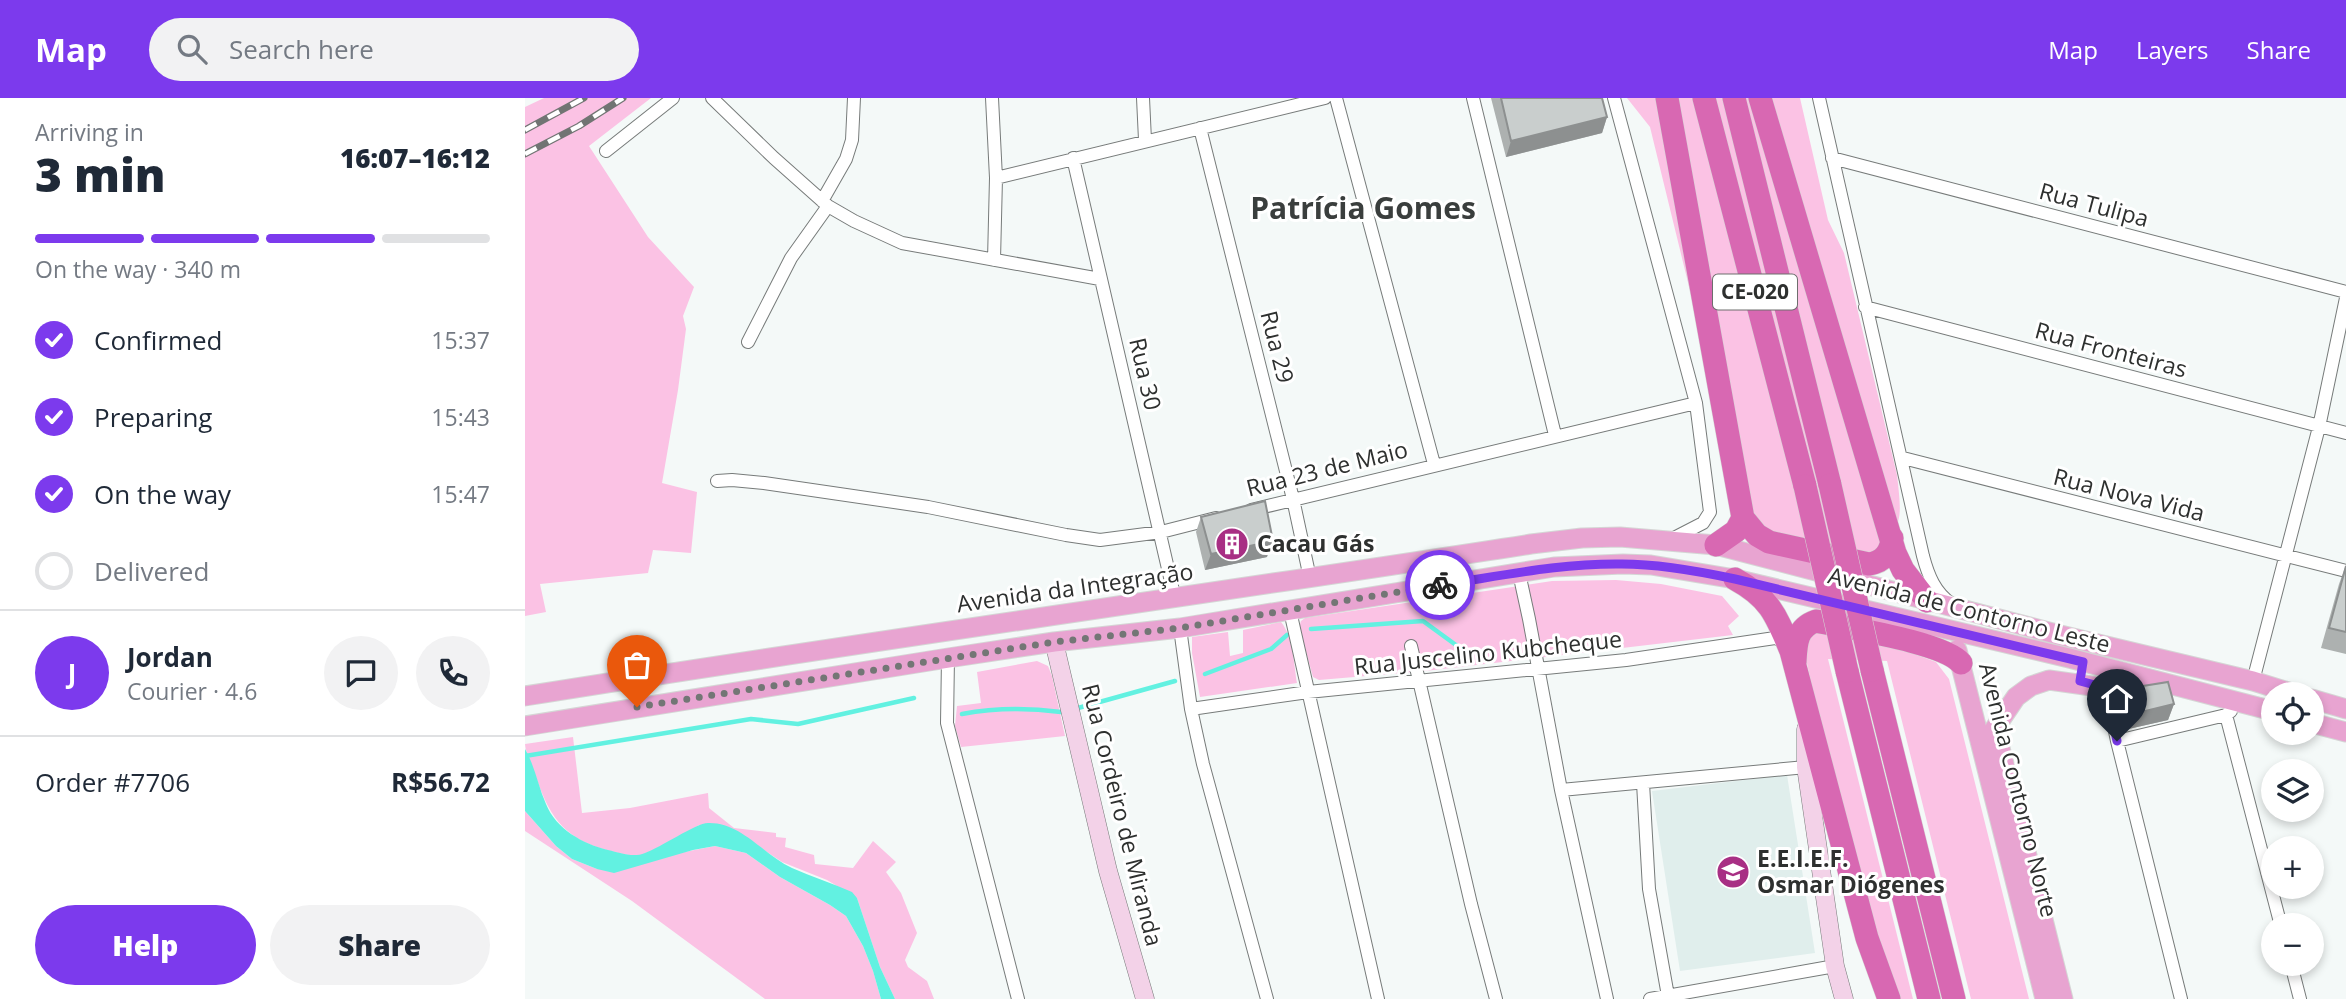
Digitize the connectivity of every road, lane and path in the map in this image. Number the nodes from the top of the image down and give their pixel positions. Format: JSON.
{"nodes":[{"id":1,"x":673,"y":98,"type":"edge"},
{"id":2,"x":712,"y":98,"type":"edge"},
{"id":3,"x":854,"y":98,"type":"edge"},
{"id":4,"x":992,"y":98,"type":"edge"},
{"id":5,"x":1143,"y":98,"type":"edge"},
{"id":6,"x":1325,"y":98,"type":"edge"},
{"id":7,"x":1336,"y":98,"type":"edge"},
{"id":8,"x":1473,"y":98,"type":"edge"},
{"id":9,"x":1667,"y":98,"type":"edge"},
{"id":10,"x":1704,"y":98,"type":"edge"},
{"id":11,"x":1734,"y":98,"type":"edge"},
{"id":12,"x":1761,"y":98,"type":"edge"},
{"id":13,"x":1819,"y":98,"type":"edge"},
{"id":14,"x":1616,"y":102,"type":"edge"},
{"id":15,"x":1200,"y":128,"type":"junction"},
{"id":16,"x":1145,"y":140,"type":"junction"},
{"id":17,"x":605,"y":151,"type":"dead end"},
{"id":18,"x":1073,"y":158,"type":"junction"},
{"id":19,"x":1832,"y":158,"type":"junction"},
{"id":20,"x":996,"y":178,"type":"junction"},
{"id":21,"x":825,"y":203,"type":"junction"},
{"id":22,"x":994,"y":260,"type":"junction"},
{"id":23,"x":1101,"y":279,"type":"junction"},
{"id":24,"x":2346,"y":292,"type":"edge"},
{"id":25,"x":2346,"y":298,"type":"edge"},
{"id":26,"x":1865,"y":307,"type":"junction"},
{"id":27,"x":748,"y":342,"type":"dead end"},
{"id":28,"x":1696,"y":402,"type":"junction"},
{"id":29,"x":2319,"y":427,"type":"junction"},
{"id":30,"x":2346,"y":433,"type":"edge"},
{"id":31,"x":1555,"y":435,"type":"junction"},
{"id":32,"x":1903,"y":458,"type":"junction"},
{"id":33,"x":1434,"y":464,"type":"junction"},
{"id":34,"x":717,"y":481,"type":"dead end"},
{"id":35,"x":1293,"y":499,"type":"junction"},
{"id":36,"x":1240,"y":512,"type":"edge"},
{"id":37,"x":1227,"y":515,"type":"edge"},
{"id":38,"x":1743,"y":518,"type":"junction"},
{"id":39,"x":1161,"y":532,"type":"junction"},
{"id":40,"x":1892,"y":538,"type":"junction"},
{"id":41,"x":1670,"y":540,"type":"junction"},
{"id":42,"x":1716,"y":545,"type":"junction"},
{"id":43,"x":2284,"y":556,"type":"junction"},
{"id":44,"x":2346,"y":571,"type":"edge"},
{"id":45,"x":1518,"y":573,"type":"junction"},
{"id":46,"x":1310,"y":578,"type":"junction"},
{"id":47,"x":1735,"y":579,"type":"junction"},
{"id":48,"x":1878,"y":587,"type":"joint"},
{"id":49,"x":1175,"y":599,"type":"junction"},
{"id":50,"x":1927,"y":601,"type":"junction"},
{"id":51,"x":1962,"y":610,"type":"junction"},
{"id":52,"x":1290,"y":611,"type":"junction"},
{"id":53,"x":979,"y":625,"type":"junction"},
{"id":54,"x":1180,"y":628,"type":"junction"},
{"id":55,"x":1950,"y":630,"type":"junction"},
{"id":56,"x":905,"y":637,"type":"junction"},
{"id":57,"x":1054,"y":642,"type":"junction"},
{"id":58,"x":1411,"y":646,"type":"dead end"},
{"id":59,"x":981,"y":653,"type":"junction"},
{"id":60,"x":1791,"y":653,"type":"junction"},
{"id":61,"x":948,"y":658,"type":"junction"},
{"id":62,"x":2083,"y":662,"type":"junction"},
{"id":63,"x":1961,"y":663,"type":"junction"},
{"id":64,"x":907,"y":665,"type":"junction"},
{"id":65,"x":1538,"y":671,"type":"junction"},
{"id":66,"x":2049,"y":680,"type":"junction"},
{"id":67,"x":2253,"y":681,"type":"junction"},
{"id":68,"x":1419,"y":682,"type":"junction"},
{"id":69,"x":2084,"y":683,"type":"junction"},
{"id":70,"x":2261,"y":683,"type":"edge"},
{"id":71,"x":2165,"y":684,"type":"junction"},
{"id":72,"x":2106,"y":688,"type":"junction"},
{"id":73,"x":1308,"y":692,"type":"junction"},
{"id":74,"x":525,"y":696,"type":"edge"},
{"id":75,"x":2324,"y":703,"type":"edge"},
{"id":76,"x":1806,"y":706,"type":"junction"},
{"id":77,"x":2233,"y":708,"type":"junction"},
{"id":78,"x":1191,"y":709,"type":"junction"},
{"id":79,"x":2346,"y":709,"type":"edge"},
{"id":80,"x":2261,"y":711,"type":"edge"},
{"id":81,"x":525,"y":726,"type":"edge"},
{"id":82,"x":2324,"y":726,"type":"edge"},
{"id":83,"x":1987,"y":731,"type":"junction"},
{"id":84,"x":2346,"y":732,"type":"edge"},
{"id":85,"x":2117,"y":741,"type":"junction"},
{"id":86,"x":1806,"y":767,"type":"junction"},
{"id":87,"x":1643,"y":783,"type":"junction"},
{"id":88,"x":1561,"y":790,"type":"junction"},
{"id":89,"x":2278,"y":913,"type":"edge"},
{"id":90,"x":1835,"y":966,"type":"junction"},
{"id":91,"x":2294,"y":976,"type":"edge"},
{"id":92,"x":1727,"y":985,"type":"junction"},
{"id":93,"x":1668,"y":996,"type":"junction"},
{"id":94,"x":1018,"y":999,"type":"edge"},
{"id":95,"x":1145,"y":999,"type":"edge"},
{"id":96,"x":1267,"y":999,"type":"edge"},
{"id":97,"x":1378,"y":999,"type":"edge"},
{"id":98,"x":1496,"y":999,"type":"edge"},
{"id":99,"x":1607,"y":999,"type":"edge"},
{"id":100,"x":1650,"y":999,"type":"edge"},
{"id":101,"x":1730,"y":999,"type":"edge"},
{"id":102,"x":1844,"y":999,"type":"edge"},
{"id":103,"x":1889,"y":999,"type":"edge"},
{"id":104,"x":1929,"y":999,"type":"edge"},
{"id":105,"x":1954,"y":999,"type":"edge"},
{"id":106,"x":2045,"y":999,"type":"edge"},
{"id":107,"x":2063,"y":999,"type":"edge"},
{"id":108,"x":2181,"y":999,"type":"edge"},
{"id":109,"x":2299,"y":999,"type":"edge"}],
"edges":[{"from":1,"to":17,"type":"street"},
{"from":2,"to":21,"type":"street"},
{"from":3,"to":21,"type":"street"},
{"from":4,"to":20,"type":"street"},
{"from":5,"to":16,"type":"street"},
{"from":6,"to":15,"type":"street"},
{"from":7,"to":33,"type":"street"},
{"from":8,"to":31,"type":"street"},
{"from":9,"to":38,"type":"highway"},
{"from":10,"to":104,"type":"highway","number":"CE-020","bridge":true},
{"from":11,"to":105,"type":"highway","number":"CE-020","bridge":true},
{"from":12,"to":40,"type":"highway"},
{"from":13,"to":19,"type":"street"},
{"from":14,"to":28,"type":"street"},
{"from":15,"to":16,"type":"street"},
{"from":15,"to":35,"type":"street","name":"Rua 29"},
{"from":16,"to":18,"type":"street"},
{"from":18,"to":20,"type":"street"},
{"from":18,"to":23,"type":"street","name":"Rua 30"},
{"from":19,"to":24,"type":"street","name":"Rua Tulipa"},
{"from":19,"to":26,"type":"street"},
{"from":20,"to":22,"type":"street"},
{"from":21,"to":22,"type":"street"},
{"from":21,"to":27,"type":"street"},
{"from":22,"to":23,"type":"street"},
{"from":23,"to":39,"type":"street","name":"Rua 30"},
{"from":25,"to":29,"type":"street"},
{"from":26,"to":29,"type":"street","name":"Rua Fronteiras"},
{"from":26,"to":32,"type":"street"},
{"from":28,"to":31,"type":"street","name":"Rua 23 de Maio"},
{"from":28,"to":41,"type":"street"},
{"from":29,"to":30,"type":"street","name":"Rua Fronteiras"},
{"from":29,"to":43,"type":"street"},
{"from":31,"to":33,"type":"street","name":"Rua 23 de Maio"},
{"from":32,"to":43,"type":"street","name":"Rua Nova Vida"},
{"from":32,"to":51,"type":"street"},
{"from":33,"to":35,"type":"street","name":"Rua 23 de Maio"},
{"from":34,"to":39,"type":"street","name":"Rua 23 de Maio"},
{"from":35,"to":36,"type":"street","name":"Rua 23 de Maio"},
{"from":35,"to":46,"type":"street","name":"Rua 29"},
{"from":37,"to":39,"type":"street","name":"Rua 23 de Maio"},
{"from":38,"to":40,"type":"highway"},
{"from":38,"to":42,"type":"highway"},
{"from":39,"to":49,"type":"street","name":"Rua 30"},
{"from":40,"to":50,"type":"highway"},
{"from":41,"to":42,"type":"main road","name":"Avenida da Integração"},
{"from":41,"to":46,"type":"main road","name":"Avenida da Integração"},
{"from":42,"to":48,"type":"main road","name":"Avenida da Integração"},
{"from":43,"to":44,"type":"street","name":"Rua Nova Vida"},
{"from":43,"to":67,"type":"street"},
{"from":45,"to":47,"type":"main road"},
{"from":45,"to":52,"type":"main road"},
{"from":45,"to":65,"type":"street"},
{"from":46,"to":49,"type":"main road","name":"Avenida da Integração"},
{"from":47,"to":55,"type":"main road","name":"Avenida de Contorno Leste"},
{"from":47,"to":60,"type":"highway"},
{"from":48,"to":50,"type":"main road","name":"Avenida de Contorno Leste"},
{"from":49,"to":53,"type":"main road","name":"Avenida da Integração"},
{"from":50,"to":51,"type":"main road","name":"Avenida de Contorno Leste"},
{"from":50,"to":55,"type":"main road","name":"Avenida Contorno Norte"},
{"from":51,"to":67,"type":"main road","name":"Avenida de Contorno Leste"},
{"from":52,"to":54,"type":"main road"},
{"from":52,"to":73,"type":"street"},
{"from":53,"to":56,"type":"main road","name":"Avenida da Integração"},
{"from":53,"to":59,"type":"main road"},
{"from":54,"to":57,"type":"main road"},
{"from":54,"to":78,"type":"street"},
{"from":55,"to":62,"type":"main road","name":"Avenida de Contorno Leste"},
{"from":55,"to":63,"type":"main road","name":"Avenida Contorno Norte"},
{"from":56,"to":64,"type":"main road"},
{"from":56,"to":74,"type":"main road","name":"Avenida da Integração"},
{"from":57,"to":59,"type":"main road"},
{"from":57,"to":95,"type":"street","name":"Rua Cordeiro de Miranda"},
{"from":58,"to":68,"type":"street"},
{"from":59,"to":61,"type":"main road"},
{"from":60,"to":63,"type":"highway"},
{"from":60,"to":65,"type":"street","name":"Rua Juscelino Kubcheque"},
{"from":60,"to":76,"type":"highway"},
{"from":61,"to":64,"type":"main road"},
{"from":61,"to":94,"type":"street"},
{"from":62,"to":66,"type":"main road"},
{"from":62,"to":69,"type":"main road"},
{"from":62,"to":71,"type":"main road","name":"Avenida de Contorno Leste"},
{"from":63,"to":83,"type":"main road","name":"Avenida Contorno Norte"},
{"from":64,"to":81,"type":"main road"},
{"from":65,"to":68,"type":"street","name":"Rua Juscelino Kubcheque"},
{"from":65,"to":88,"type":"street"},
{"from":66,"to":69,"type":"main road"},
{"from":66,"to":83,"type":"main road"},
{"from":67,"to":70,"type":"main road","name":"Avenida de Contorno Leste"},
{"from":68,"to":73,"type":"street","name":"Rua Juscelino Kubcheque"},
{"from":68,"to":98,"type":"street"},
{"from":69,"to":72,"type":"main road"},
{"from":71,"to":72,"type":"main road"},
{"from":71,"to":77,"type":"main road","name":"Avenida de Contorno Leste"},
{"from":72,"to":85,"type":"street"},
{"from":73,"to":78,"type":"street","name":"Rua Juscelino Kubcheque"},
{"from":73,"to":97,"type":"street"},
{"from":75,"to":79,"type":"main road"},
{"from":76,"to":86,"type":"street"},
{"from":76,"to":103,"type":"highway"},
{"from":77,"to":80,"type":"main road","name":"Avenida de Contorno Leste"},
{"from":77,"to":85,"type":"street"},
{"from":77,"to":89,"type":"street"},
{"from":78,"to":96,"type":"street"},
{"from":82,"to":84,"type":"main road"},
{"from":83,"to":106,"type":"main road","name":"Avenida Contorno Norte"},
{"from":83,"to":107,"type":"main road"},
{"from":85,"to":108,"type":"street"},
{"from":86,"to":87,"type":"street"},
{"from":86,"to":90,"type":"street"},
{"from":87,"to":88,"type":"street"},
{"from":87,"to":93,"type":"street"},
{"from":88,"to":99,"type":"street"},
{"from":90,"to":92,"type":"street"},
{"from":90,"to":102,"type":"street"},
{"from":91,"to":109,"type":"street"},
{"from":92,"to":93,"type":"street"},
{"from":92,"to":101,"type":"street"},
{"from":93,"to":100,"type":"street"}]}
